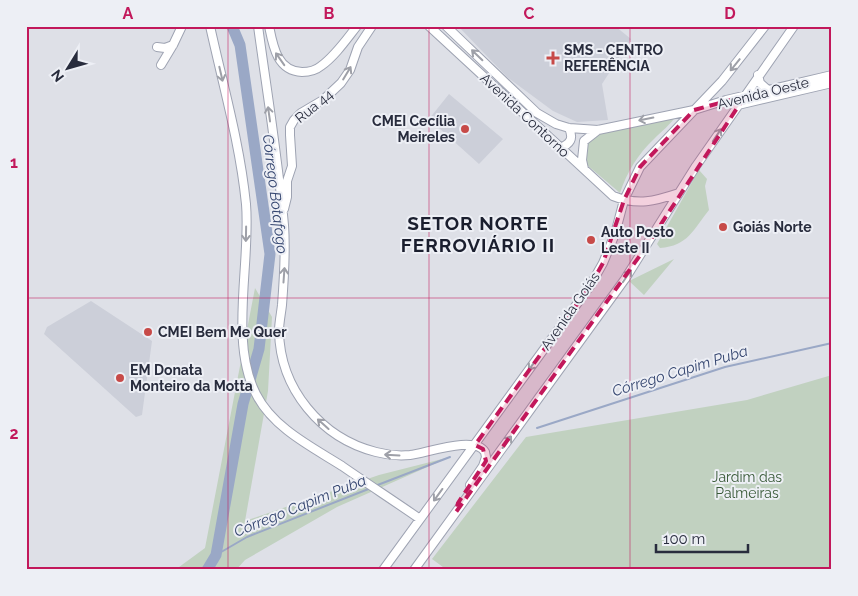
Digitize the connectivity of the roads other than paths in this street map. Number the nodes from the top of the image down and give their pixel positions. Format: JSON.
{"nodes":[{"id":1,"x":182,"y":26,"type":"edge"},
{"id":2,"x":210,"y":26,"type":"edge"},
{"id":3,"x":258,"y":26,"type":"edge"},
{"id":4,"x":269,"y":26,"type":"edge"},
{"id":5,"x":357,"y":26,"type":"edge"},
{"id":6,"x":372,"y":26,"type":"edge"},
{"id":7,"x":429,"y":26,"type":"edge"},
{"id":8,"x":446,"y":26,"type":"edge"},
{"id":9,"x":765,"y":26,"type":"edge"},
{"id":10,"x":794,"y":26,"type":"edge"},
{"id":11,"x":173,"y":44,"type":"junction"},
{"id":12,"x":157,"y":46,"type":"dead end"},
{"id":13,"x":161,"y":65,"type":"dead end"},
{"id":14,"x":832,"y":75,"type":"edge"},
{"id":15,"x":758,"y":76,"type":"junction"},
{"id":16,"x":832,"y":83,"type":"edge"},
{"id":17,"x":769,"y":91,"type":"junction"},
{"id":18,"x":745,"y":96,"type":"junction"},
{"id":19,"x":738,"y":105,"type":"junction"},
{"id":20,"x":694,"y":110,"type":"junction"},
{"id":21,"x":568,"y":128,"type":"junction"},
{"id":22,"x":598,"y":130,"type":"junction"},
{"id":23,"x":560,"y":148,"type":"junction"},
{"id":24,"x":584,"y":169,"type":"junction"},
{"id":25,"x":679,"y":193,"type":"junction"},
{"id":26,"x":624,"y":200,"type":"junction"},
{"id":27,"x":283,"y":213,"type":"junction"},
{"id":28,"x":475,"y":445,"type":"junction"},
{"id":29,"x":456,"y":512,"type":"junction"},
{"id":30,"x":420,"y":519,"type":"junction"},
{"id":31,"x":383,"y":570,"type":"edge"},
{"id":32,"x":414,"y":570,"type":"edge"}],
"edges":[{"from":1,"to":11,"type":"main road"},
{"from":2,"to":30,"type":"main road","one_way":true},
{"from":27,"to":3,"type":"main road","one_way":true},
{"from":5,"to":4,"type":"main road","name":"Rua 44","one_way":true},
{"from":27,"to":6,"type":"main road","name":"Rua 44","one_way":true},
{"from":7,"to":23,"type":"main road","name":"Avenida Contorno"},
{"from":21,"to":8,"type":"main road","name":"Avenida Contorno","one_way":true},
{"from":9,"to":20,"type":"main road","name":"Avenida Goiás","one_way":true},
{"from":10,"to":15,"type":"main road","name":"Avenida Goiás"},
{"from":11,"to":12,"type":"main road"},
{"from":11,"to":13,"type":"main road"},
{"from":14,"to":17,"type":"main road","name":"Avenida Oeste"},
{"from":15,"to":17,"type":"main road"},
{"from":15,"to":18,"type":"main road","name":"Avenida Goiás"},
{"from":16,"to":19,"type":"main road","name":"Avenida Oeste"},
{"from":17,"to":18,"type":"main road","name":"Avenida Oeste"},
{"from":18,"to":19,"type":"main road","name":"Avenida Goiás"},
{"from":18,"to":20,"type":"main road","name":"Avenida Oeste"},
{"from":25,"to":19,"type":"main road","name":"Avenida Goiás","one_way":true},
{"from":20,"to":22,"type":"main road","name":"Avenida Contorno","one_way":true},
{"from":20,"to":26,"type":"main road","name":"Avenida Goiás"},
{"from":21,"to":22,"type":"main road","name":"Avenida Contorno"},
{"from":21,"to":23,"type":"main road"},
{"from":22,"to":24,"type":"main road"},
{"from":23,"to":24,"type":"main road","name":"Avenida Contorno"},
{"from":24,"to":26,"type":"main road","name":"Avenida Contorno"},
{"from":25,"to":26,"type":"main road"},
{"from":29,"to":25,"type":"main road","name":"Avenida Goiás","one_way":true},
{"from":26,"to":28,"type":"main road","name":"Avenida Goiás","one_way":true},
{"from":28,"to":27,"type":"main road","one_way":true},
{"from":28,"to":29,"type":"main road"},
{"from":28,"to":30,"type":"main road","name":"Avenida Goiás","one_way":true},
{"from":29,"to":32,"type":"main road","name":"Avenida Goiás"},
{"from":30,"to":31,"type":"main road","name":"Avenida Goiás"}]}
